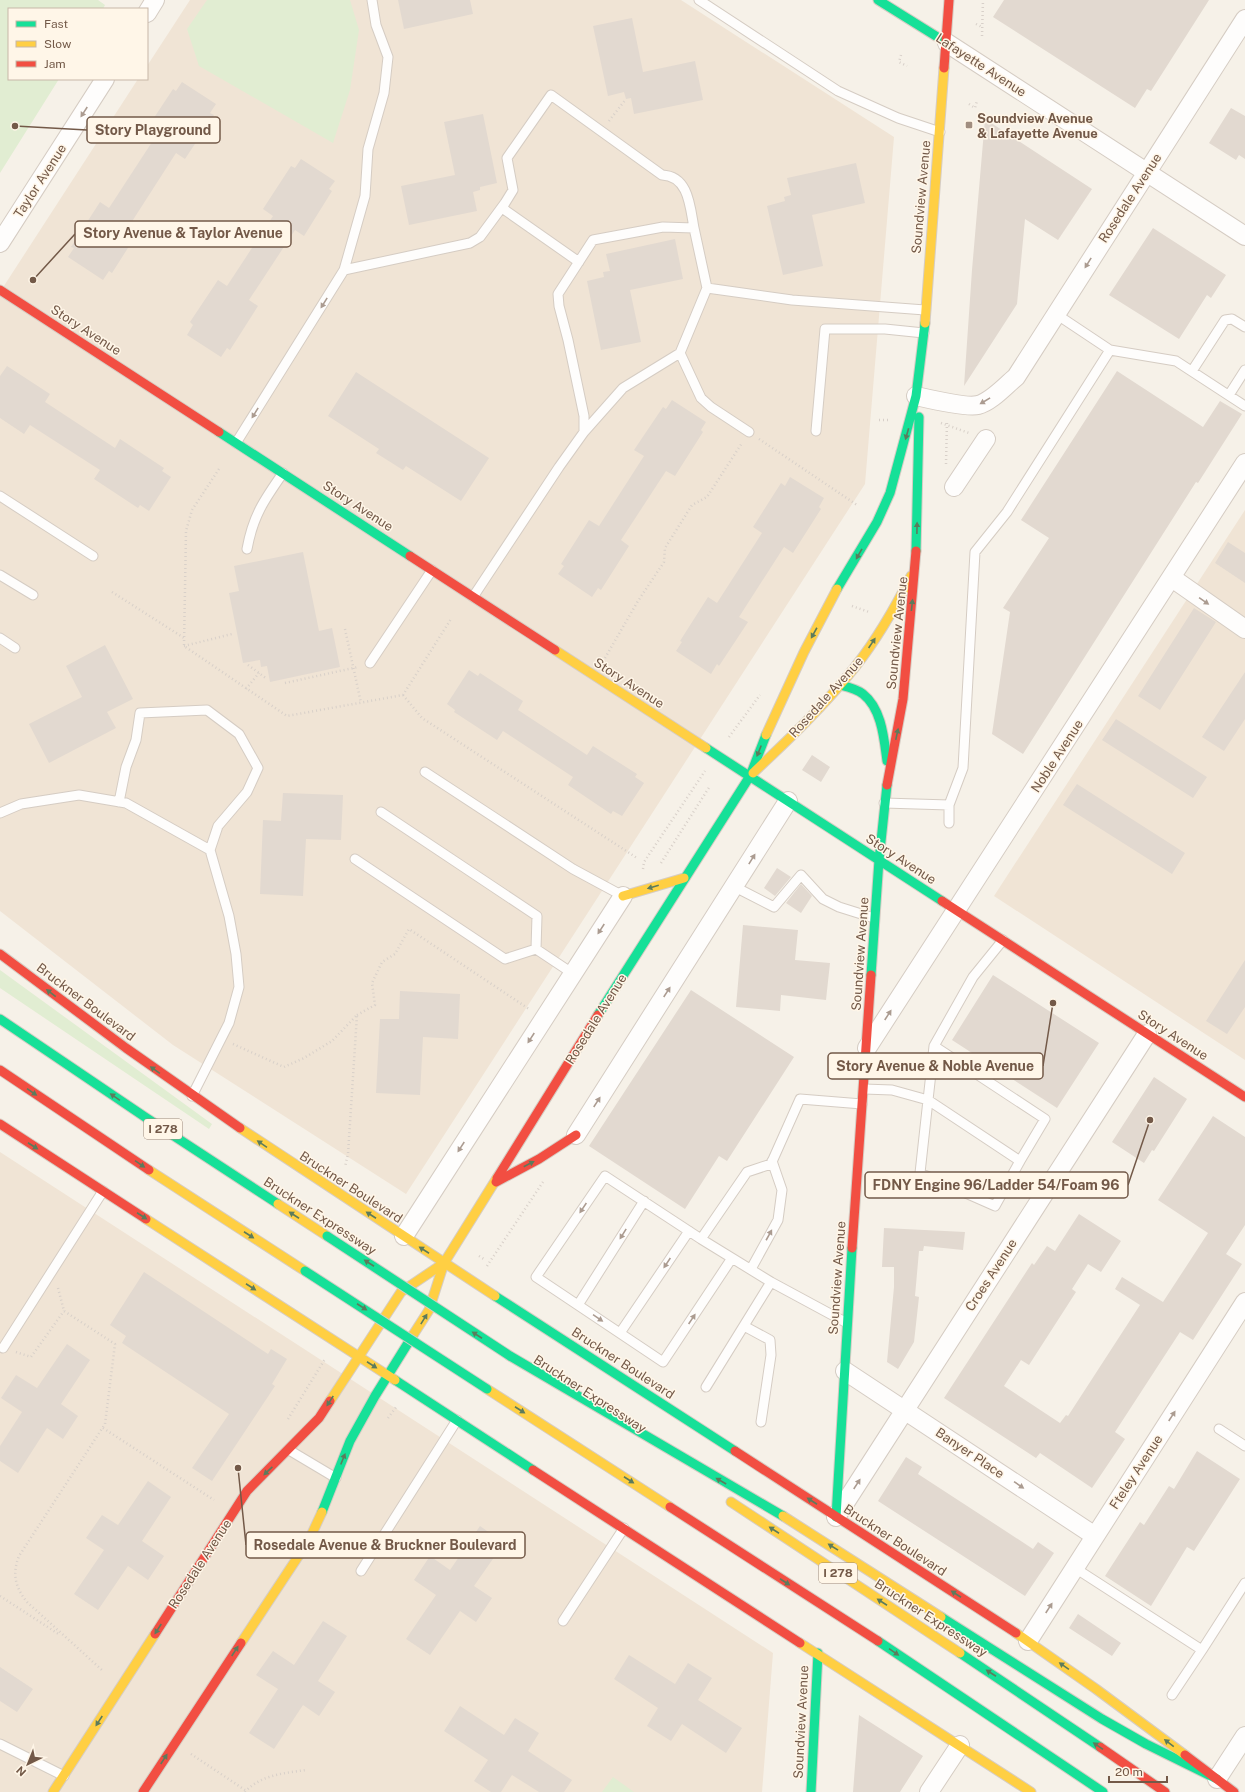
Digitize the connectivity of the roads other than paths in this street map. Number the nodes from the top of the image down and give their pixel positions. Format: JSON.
{"nodes":[{"id":1,"x":156,"y":0,"type":"edge"},
{"id":2,"x":372,"y":0,"type":"edge"},
{"id":3,"x":699,"y":0,"type":"edge"},
{"id":4,"x":878,"y":0,"type":"edge"},
{"id":5,"x":949,"y":0,"type":"edge"},
{"id":6,"x":148,"y":12,"type":"edge"},
{"id":7,"x":1245,"y":19,"type":"edge"},
{"id":8,"x":947,"y":43,"type":"junction"},
{"id":9,"x":104,"y":80,"type":"edge"},
{"id":10,"x":940,"y":132,"type":"junction"},
{"id":11,"x":1146,"y":171,"type":"junction"},
{"id":12,"x":502,"y":208,"type":"junction"},
{"id":13,"x":694,"y":228,"type":"junction"},
{"id":14,"x":1245,"y":236,"type":"edge"},
{"id":15,"x":0,"y":243,"type":"edge"},
{"id":16,"x":579,"y":262,"type":"junction"},
{"id":17,"x":344,"y":270,"type":"junction"},
{"id":18,"x":708,"y":288,"type":"junction"},
{"id":19,"x":0,"y":290,"type":"edge"},
{"id":20,"x":925,"y":310,"type":"junction"},
{"id":21,"x":1056,"y":314,"type":"junction"},
{"id":22,"x":1245,"y":327,"type":"edge"},
{"id":23,"x":924,"y":333,"type":"junction"},
{"id":24,"x":1110,"y":350,"type":"junction"},
{"id":25,"x":680,"y":353,"type":"junction"},
{"id":26,"x":1245,"y":370,"type":"edge"},
{"id":27,"x":1192,"y":371,"type":"junction"},
{"id":28,"x":1228,"y":395,"type":"junction"},
{"id":29,"x":916,"y":396,"type":"junction"},
{"id":30,"x":1245,"y":406,"type":"edge"},
{"id":31,"x":816,"y":431,"type":"dead end"},
{"id":32,"x":584,"y":432,"type":"junction"},
{"id":33,"x":749,"y":432,"type":"road end"},
{"id":34,"x":981,"y":437,"type":"road end"},
{"id":35,"x":236,"y":443,"type":"junction"},
{"id":36,"x":1245,"y":463,"type":"edge"},
{"id":37,"x":283,"y":473,"type":"junction"},
{"id":38,"x":954,"y":487,"type":"dead end"},
{"id":39,"x":0,"y":496,"type":"edge"},
{"id":40,"x":247,"y":549,"type":"dead end"},
{"id":41,"x":93,"y":556,"type":"dead end"},
{"id":42,"x":916,"y":567,"type":"junction"},
{"id":43,"x":432,"y":570,"type":"junction"},
{"id":44,"x":0,"y":575,"type":"edge"},
{"id":45,"x":1172,"y":578,"type":"junction"},
{"id":46,"x":33,"y":595,"type":"dead end"},
{"id":47,"x":473,"y":597,"type":"junction"},
{"id":48,"x":832,"y":598,"type":"joint"},
{"id":49,"x":1245,"y":629,"type":"edge"},
{"id":50,"x":0,"y":638,"type":"edge"},
{"id":51,"x":15,"y":648,"type":"dead end"},
{"id":52,"x":370,"y":663,"type":"road end"},
{"id":53,"x":840,"y":685,"type":"junction"},
{"id":54,"x":888,"y":771,"type":"junction"},
{"id":55,"x":425,"y":772,"type":"dead end"},
{"id":56,"x":750,"y":776,"type":"junction"},
{"id":57,"x":788,"y":801,"type":"junction"},
{"id":58,"x":119,"y":802,"type":"junction"},
{"id":59,"x":884,"y":803,"type":"junction"},
{"id":60,"x":949,"y":805,"type":"junction"},
{"id":61,"x":381,"y":812,"type":"dead end"},
{"id":62,"x":0,"y":813,"type":"edge"},
{"id":63,"x":950,"y":823,"type":"dead end"},
{"id":64,"x":210,"y":850,"type":"junction"},
{"id":65,"x":355,"y":859,"type":"dead end"},
{"id":66,"x":879,"y":860,"type":"junction"},
{"id":67,"x":684,"y":878,"type":"junction"},
{"id":68,"x":735,"y":887,"type":"junction"},
{"id":69,"x":622,"y":896,"type":"junction"},
{"id":70,"x":956,"y":910,"type":"junction"},
{"id":71,"x":876,"y":918,"type":"junction"},
{"id":72,"x":1003,"y":940,"type":"junction"},
{"id":73,"x":536,"y":949,"type":"junction"},
{"id":74,"x":0,"y":954,"type":"edge"},
{"id":75,"x":572,"y":973,"type":"junction"},
{"id":76,"x":0,"y":1019,"type":"edge"},
{"id":77,"x":1147,"y":1034,"type":"junction"},
{"id":78,"x":934,"y":1046,"type":"junction"},
{"id":79,"x":867,"y":1048,"type":"junction"},
{"id":80,"x":0,"y":1070,"type":"edge"},
{"id":81,"x":864,"y":1089,"type":"junction"},
{"id":82,"x":192,"y":1096,"type":"junction"},
{"id":83,"x":1245,"y":1097,"type":"edge"},
{"id":84,"x":928,"y":1100,"type":"junction"},
{"id":85,"x":863,"y":1104,"type":"junction"},
{"id":86,"x":0,"y":1124,"type":"edge"},
{"id":87,"x":576,"y":1135,"type":"joint"},
{"id":88,"x":772,"y":1161,"type":"junction"},
{"id":89,"x":1020,"y":1161,"type":"junction"},
{"id":90,"x":495,"y":1182,"type":"junction"},
{"id":91,"x":103,"y":1191,"type":"junction"},
{"id":92,"x":644,"y":1201,"type":"junction"},
{"id":93,"x":689,"y":1230,"type":"junction"},
{"id":94,"x":404,"y":1236,"type":"junction"},
{"id":95,"x":701,"y":1239,"type":"junction"},
{"id":96,"x":732,"y":1258,"type":"junction"},
{"id":97,"x":444,"y":1263,"type":"junction"},
{"id":98,"x":751,"y":1269,"type":"junction"},
{"id":99,"x":771,"y":1282,"type":"junction"},
{"id":100,"x":1245,"y":1302,"type":"edge"},
{"id":101,"x":578,"y":1305,"type":"junction"},
{"id":102,"x":847,"y":1323,"type":"junction"},
{"id":103,"x":744,"y":1326,"type":"junction"},
{"id":104,"x":620,"y":1333,"type":"junction"},
{"id":105,"x":3,"y":1348,"type":"dead end"},
{"id":106,"x":358,"y":1356,"type":"junction"},
{"id":107,"x":510,"y":1356,"type":"junction"},
{"id":108,"x":845,"y":1370,"type":"junction"},
{"id":109,"x":388,"y":1375,"type":"junction"},
{"id":110,"x":706,"y":1387,"type":"dead end"},
{"id":111,"x":904,"y":1410,"type":"junction"},
{"id":112,"x":457,"y":1420,"type":"junction"},
{"id":113,"x":761,"y":1422,"type":"dead end"},
{"id":114,"x":1219,"y":1429,"type":"dead end"},
{"id":115,"x":1245,"y":1446,"type":"edge"},
{"id":116,"x":650,"y":1449,"type":"dead end"},
{"id":117,"x":290,"y":1450,"type":"junction"},
{"id":118,"x":336,"y":1478,"type":"junction"},
{"id":119,"x":723,"y":1497,"type":"dead end"},
{"id":120,"x":836,"y":1517,"type":"junction"},
{"id":121,"x":624,"y":1528,"type":"junction"},
{"id":122,"x":1095,"y":1536,"type":"junction"},
{"id":123,"x":1075,"y":1568,"type":"junction"},
{"id":124,"x":361,"y":1571,"type":"dead end"},
{"id":125,"x":1244,"y":1588,"type":"edge"},
{"id":126,"x":563,"y":1621,"type":"dead end"},
{"id":127,"x":1028,"y":1641,"type":"junction"},
{"id":128,"x":1202,"y":1650,"type":"junction"},
{"id":129,"x":818,"y":1653,"type":"junction"},
{"id":130,"x":1172,"y":1695,"type":"dead end"},
{"id":131,"x":1245,"y":1736,"type":"edge"},
{"id":132,"x":0,"y":1744,"type":"edge"},
{"id":133,"x":960,"y":1745,"type":"junction"},
{"id":134,"x":64,"y":1776,"type":"junction"},
{"id":135,"x":1217,"y":1779,"type":"junction"},
{"id":136,"x":53,"y":1792,"type":"edge"},
{"id":137,"x":143,"y":1792,"type":"edge"},
{"id":138,"x":811,"y":1792,"type":"edge"},
{"id":139,"x":929,"y":1792,"type":"edge"},
{"id":140,"x":1031,"y":1792,"type":"edge"},
{"id":141,"x":1103,"y":1792,"type":"edge"},
{"id":142,"x":1165,"y":1792,"type":"edge"},
{"id":143,"x":1234,"y":1792,"type":"edge"}],
"edges":[{"from":1,"to":6,"type":"street"},
{"from":2,"to":17,"type":"lane"},
{"from":3,"to":10,"type":"lane"},
{"from":4,"to":8,"type":"main road","name":"Lafayette Avenue"},
{"from":5,"to":8,"type":"main road","name":"Soundview Avenue"},
{"from":7,"to":11,"type":"street","name":"Rosedale Avenue"},
{"from":8,"to":10,"type":"main road","name":"Soundview Avenue"},
{"from":8,"to":11,"type":"street","name":"Lafayette Avenue"},
{"from":9,"to":15,"type":"street","name":"Taylor Avenue","one_way":true},
{"from":10,"to":20,"type":"main road","name":"Soundview Avenue"},
{"from":11,"to":14,"type":"street","name":"Lafayette Avenue"},
{"from":11,"to":21,"type":"street","name":"Rosedale Avenue","one_way":true},
{"from":12,"to":13,"type":"lane"},
{"from":12,"to":16,"type":"lane"},
{"from":12,"to":17,"type":"lane"},
{"from":13,"to":16,"type":"lane"},
{"from":13,"to":18,"type":"lane"},
{"from":16,"to":32,"type":"lane"},
{"from":17,"to":35,"type":"lane","one_way":true},
{"from":18,"to":20,"type":"lane"},
{"from":18,"to":25,"type":"lane"},
{"from":19,"to":35,"type":"main road","name":"Story Avenue"},
{"from":20,"to":23,"type":"main road","name":"Soundview Avenue"},
{"from":21,"to":24,"type":"lane"},
{"from":21,"to":29,"type":"street","name":"Rosedale Avenue","one_way":true},
{"from":22,"to":27,"type":"lane"},
{"from":23,"to":29,"type":"main road","name":"Soundview Avenue"},
{"from":23,"to":31,"type":"lane"},
{"from":24,"to":27,"type":"lane"},
{"from":24,"to":60,"type":"lane"},
{"from":25,"to":32,"type":"lane"},
{"from":25,"to":33,"type":"lane"},
{"from":26,"to":28,"type":"lane"},
{"from":27,"to":28,"type":"lane"},
{"from":28,"to":30,"type":"lane"},
{"from":42,"to":29,"type":"main road","name":"Soundview Avenue","one_way":true},
{"from":29,"to":48,"type":"main road","name":"Soundview Avenue","one_way":true},
{"from":32,"to":47,"type":"lane"},
{"from":34,"to":38,"type":"street"},
{"from":35,"to":37,"type":"main road","name":"Story Avenue"},
{"from":36,"to":45,"type":"street","name":"Noble Avenue"},
{"from":37,"to":40,"type":"lane"},
{"from":37,"to":43,"type":"main road","name":"Story Avenue"},
{"from":39,"to":41,"type":"lane"},
{"from":53,"to":42,"type":"main road","name":"Rosedale Avenue","one_way":true},
{"from":54,"to":42,"type":"main road","name":"Soundview Avenue","one_way":true},
{"from":43,"to":47,"type":"main road","name":"Story Avenue"},
{"from":43,"to":52,"type":"lane"},
{"from":44,"to":46,"type":"lane"},
{"from":45,"to":49,"type":"street","one_way":true},
{"from":45,"to":70,"type":"street","name":"Noble Avenue"},
{"from":47,"to":56,"type":"main road","name":"Story Avenue"},
{"from":48,"to":56,"type":"main road","name":"Rosedale Avenue","one_way":true},
{"from":50,"to":51,"type":"lane"},
{"from":53,"to":54,"type":"main road"},
{"from":53,"to":56,"type":"main road","name":"Rosedale Avenue"},
{"from":54,"to":59,"type":"main road","name":"Soundview Avenue"},
{"from":55,"to":69,"type":"lane"},
{"from":56,"to":57,"type":"main road","name":"Story Avenue"},
{"from":56,"to":67,"type":"main road","name":"Rosedale Avenue"},
{"from":57,"to":66,"type":"main road","name":"Story Avenue"},
{"from":68,"to":57,"type":"street","one_way":true},
{"from":58,"to":62,"type":"lane"},
{"from":58,"to":64,"type":"lane"},
{"from":58,"to":64,"type":"lane"},
{"from":59,"to":60,"type":"lane"},
{"from":59,"to":66,"type":"main road","name":"Soundview Avenue"},
{"from":60,"to":63,"type":"lane"},
{"from":61,"to":73,"type":"lane"},
{"from":64,"to":82,"type":"lane"},
{"from":65,"to":73,"type":"lane"},
{"from":66,"to":70,"type":"main road","name":"Story Avenue"},
{"from":66,"to":71,"type":"main road","name":"Soundview Avenue"},
{"from":67,"to":69,"type":"main road","one_way":true},
{"from":67,"to":90,"type":"main road","name":"Rosedale Avenue"},
{"from":68,"to":71,"type":"lane"},
{"from":87,"to":68,"type":"street","one_way":true},
{"from":69,"to":75,"type":"street","one_way":true},
{"from":70,"to":72,"type":"main road","name":"Story Avenue"},
{"from":79,"to":70,"type":"street","name":"Noble Avenue","one_way":true},
{"from":71,"to":79,"type":"main road","name":"Soundview Avenue"},
{"from":72,"to":77,"type":"main road","name":"Story Avenue"},
{"from":72,"to":78,"type":"lane"},
{"from":73,"to":75,"type":"lane"},
{"from":82,"to":74,"type":"main road","name":"Bruckner Boulevard","one_way":true},
{"from":75,"to":94,"type":"street","one_way":true},
{"from":107,"to":76,"type":"main road","name":"Bruckner Expressway","number":"I 278","one_way":true,"bridge":true},
{"from":77,"to":83,"type":"main road","name":"Story Avenue"},
{"from":77,"to":111,"type":"street","name":"Croes Avenue"},
{"from":78,"to":84,"type":"lane"},
{"from":78,"to":89,"type":"lane"},
{"from":79,"to":81,"type":"main road","name":"Soundview Avenue"},
{"from":80,"to":141,"type":"main road","number":"I 278","one_way":true,"bridge":true},
{"from":81,"to":84,"type":"lane"},
{"from":81,"to":85,"type":"main road","name":"Soundview Avenue"},
{"from":94,"to":82,"type":"main road","name":"Bruckner Boulevard","one_way":true},
{"from":84,"to":89,"type":"lane"},
{"from":84,"to":89,"type":"lane"},
{"from":85,"to":88,"type":"lane"},
{"from":85,"to":102,"type":"main road","name":"Soundview Avenue"},
{"from":86,"to":91,"type":"main road","one_way":true},
{"from":90,"to":87,"type":"main road","one_way":true},
{"from":88,"to":95,"type":"lane"},
{"from":98,"to":88,"type":"lane","one_way":true},
{"from":90,"to":97,"type":"main road","name":"Rosedale Avenue"},
{"from":91,"to":105,"type":"lane"},
{"from":91,"to":106,"type":"main road","one_way":true},
{"from":92,"to":93,"type":"lane"},
{"from":92,"to":101,"type":"lane","one_way":true},
{"from":92,"to":101,"type":"lane","one_way":true},
{"from":93,"to":95,"type":"lane"},
{"from":93,"to":104,"type":"lane","one_way":true},
{"from":97,"to":94,"type":"main road","name":"Bruckner Boulevard","one_way":true},
{"from":95,"to":96,"type":"lane"},
{"from":96,"to":98,"type":"lane"},
{"from":104,"to":96,"type":"lane","one_way":true},
{"from":97,"to":106,"type":"main road","name":"Rosedale Avenue"},
{"from":109,"to":97,"type":"main road","name":"Rosedale Avenue","one_way":true},
{"from":120,"to":97,"type":"main road","name":"Bruckner Boulevard","one_way":true},
{"from":98,"to":99,"type":"lane"},
{"from":99,"to":102,"type":"lane"},
{"from":99,"to":103,"type":"lane"},
{"from":122,"to":100,"type":"street","name":"Fteley Avenue","one_way":true},
{"from":101,"to":104,"type":"lane","one_way":true},
{"from":102,"to":108,"type":"main road","name":"Soundview Avenue"},
{"from":103,"to":110,"type":"lane"},
{"from":103,"to":113,"type":"lane"},
{"from":106,"to":109,"type":"main road","one_way":true},
{"from":106,"to":117,"type":"main road","name":"Rosedale Avenue","one_way":true},
{"from":107,"to":116,"type":"main road","name":"Bruckner Expressway","number":"I 278"},
{"from":135,"to":107,"type":"main road","one_way":true},
{"from":108,"to":111,"type":"street","name":"Banyer Place"},
{"from":108,"to":120,"type":"main road","name":"Soundview Avenue"},
{"from":109,"to":112,"type":"main road"},
{"from":118,"to":109,"type":"main road","name":"Rosedale Avenue","one_way":true},
{"from":120,"to":111,"type":"street","name":"Croes Avenue","one_way":true},
{"from":111,"to":122,"type":"street","name":"Banyer Place","one_way":true},
{"from":112,"to":121,"type":"main road"},
{"from":112,"to":124,"type":"lane"},
{"from":114,"to":115,"type":"lane"},
{"from":117,"to":118,"type":"lane"},
{"from":117,"to":134,"type":"main road","name":"Rosedale Avenue","one_way":true},
{"from":137,"to":118,"type":"main road","name":"Rosedale Avenue","one_way":true},
{"from":142,"to":119,"type":"main road","name":"Bruckner Expressway","number":"I 278","one_way":true},
{"from":127,"to":120,"type":"main road","name":"Bruckner Boulevard","one_way":true},
{"from":121,"to":126,"type":"lane"},
{"from":121,"to":129,"type":"main road"},
{"from":122,"to":123,"type":"street","name":"Fteley Avenue"},
{"from":127,"to":123,"type":"street","name":"Fteley Avenue","one_way":true},
{"from":123,"to":128,"type":"lane"},
{"from":125,"to":128,"type":"lane"},
{"from":135,"to":127,"type":"main road","name":"Bruckner Boulevard","one_way":true},
{"from":128,"to":130,"type":"lane"},
{"from":129,"to":133,"type":"main road"},
{"from":129,"to":138,"type":"main road","name":"Soundview Avenue"},
{"from":131,"to":135,"type":"street"},
{"from":132,"to":134,"type":"lane"},
{"from":133,"to":139,"type":"street"},
{"from":133,"to":140,"type":"main road"},
{"from":134,"to":136,"type":"main road","name":"Rosedale Avenue"},
{"from":135,"to":143,"type":"main road","name":"Bruckner Boulevard"}]}
